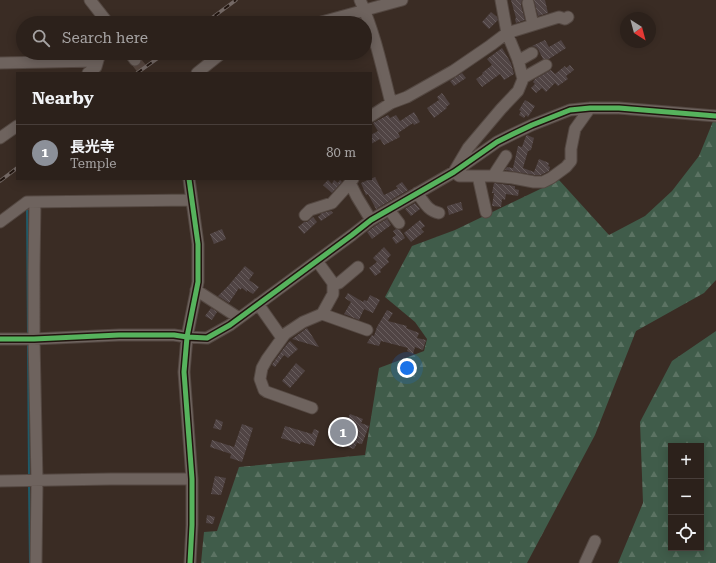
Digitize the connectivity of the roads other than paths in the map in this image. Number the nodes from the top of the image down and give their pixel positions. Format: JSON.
{"nodes":[{"id":1,"x":90,"y":0,"type":"edge"},
{"id":2,"x":360,"y":0,"type":"edge"},
{"id":3,"x":402,"y":0,"type":"edge"},
{"id":4,"x":501,"y":0,"type":"edge"},
{"id":5,"x":528,"y":3,"type":"dead end"},
{"id":6,"x":365,"y":10,"type":"junction"},
{"id":7,"x":103,"y":16,"type":"edge"},
{"id":8,"x":343,"y":16,"type":"edge"},
{"id":9,"x":367,"y":16,"type":"edge"},
{"id":10,"x":568,"y":17,"type":"dead end"},
{"id":11,"x":533,"y":25,"type":"junction"},
{"id":12,"x":372,"y":31,"type":"edge"},
{"id":13,"x":507,"y":32,"type":"junction"},
{"id":14,"x":532,"y":53,"type":"dead end"},
{"id":15,"x":50,"y":60,"type":"edge"},
{"id":16,"x":98,"y":60,"type":"edge"},
{"id":17,"x":213,"y":60,"type":"edge"},
{"id":18,"x":518,"y":61,"type":"junction"},
{"id":19,"x":0,"y":63,"type":"edge"},
{"id":20,"x":546,"y":65,"type":"dead end"},
{"id":21,"x":89,"y":72,"type":"edge"},
{"id":22,"x":198,"y":72,"type":"edge"},
{"id":23,"x":523,"y":78,"type":"junction"},
{"id":24,"x":391,"y":103,"type":"junction"},
{"id":25,"x":590,"y":108,"type":"junction"},
{"id":26,"x":372,"y":115,"type":"edge"},
{"id":27,"x":716,"y":116,"type":"edge"},
{"id":28,"x":16,"y":127,"type":"edge"},
{"id":29,"x":0,"y":138,"type":"edge"},
{"id":30,"x":506,"y":156,"type":"dead end"},
{"id":31,"x":454,"y":172,"type":"junction"},
{"id":32,"x":478,"y":176,"type":"junction"},
{"id":33,"x":493,"y":176,"type":"junction"},
{"id":34,"x":189,"y":180,"type":"edge"},
{"id":35,"x":352,"y":181,"type":"edge"},
{"id":36,"x":417,"y":193,"type":"junction"},
{"id":37,"x":192,"y":200,"type":"junction"},
{"id":38,"x":35,"y":202,"type":"junction"},
{"id":39,"x":389,"y":210,"type":"junction"},
{"id":40,"x":486,"y":212,"type":"dead end"},
{"id":41,"x":439,"y":213,"type":"dead end"},
{"id":42,"x":305,"y":215,"type":"dead end"},
{"id":43,"x":371,"y":220,"type":"junction"},
{"id":44,"x":0,"y":222,"type":"edge"},
{"id":45,"x":399,"y":223,"type":"dead end"},
{"id":46,"x":317,"y":261,"type":"junction"},
{"id":47,"x":358,"y":267,"type":"dead end"},
{"id":48,"x":333,"y":285,"type":"junction"},
{"id":49,"x":196,"y":290,"type":"junction"},
{"id":50,"x":258,"y":304,"type":"junction"},
{"id":51,"x":322,"y":314,"type":"junction"},
{"id":52,"x":239,"y":318,"type":"junction"},
{"id":53,"x":367,"y":330,"type":"dead end"},
{"id":54,"x":187,"y":337,"type":"junction"},
{"id":55,"x":282,"y":338,"type":"junction"},
{"id":56,"x":0,"y":339,"type":"edge"},
{"id":57,"x":34,"y":339,"type":"junction"},
{"id":58,"x":312,"y":408,"type":"dead end"},
{"id":59,"x":192,"y":479,"type":"junction"},
{"id":60,"x":0,"y":481,"type":"edge"},
{"id":61,"x":38,"y":481,"type":"junction"},
{"id":62,"x":595,"y":541,"type":"dead end"},
{"id":63,"x":36,"y":563,"type":"edge"},
{"id":64,"x":190,"y":563,"type":"edge"},
{"id":65,"x":585,"y":563,"type":"edge"}],
"edges":[{"from":1,"to":7,"type":"street"},
{"from":2,"to":6,"type":"street"},
{"from":3,"to":6,"type":"street"},
{"from":4,"to":13,"type":"street"},
{"from":5,"to":11,"type":"street"},
{"from":6,"to":8,"type":"street"},
{"from":6,"to":9,"type":"street"},
{"from":10,"to":11,"type":"street"},
{"from":11,"to":13,"type":"street"},
{"from":12,"to":24,"type":"street"},
{"from":13,"to":18,"type":"street"},
{"from":13,"to":24,"type":"street"},
{"from":14,"to":18,"type":"street"},
{"from":15,"to":19,"type":"street"},
{"from":16,"to":21,"type":"street"},
{"from":17,"to":22,"type":"street"},
{"from":18,"to":23,"type":"street"},
{"from":20,"to":23,"type":"street"},
{"from":23,"to":31,"type":"street"},
{"from":24,"to":26,"type":"street"},
{"from":25,"to":27,"type":"street"},
{"from":25,"to":31,"type":"street"},
{"from":25,"to":33,"type":"street"},
{"from":28,"to":29,"type":"street"},
{"from":30,"to":33,"type":"street"},
{"from":31,"to":32,"type":"street"},
{"from":31,"to":36,"type":"street"},
{"from":32,"to":33,"type":"street"},
{"from":32,"to":40,"type":"street"},
{"from":34,"to":37,"type":"street"},
{"from":35,"to":42,"type":"street"},
{"from":35,"to":43,"type":"street"},
{"from":36,"to":39,"type":"street"},
{"from":36,"to":41,"type":"street"},
{"from":37,"to":38,"type":"street"},
{"from":37,"to":49,"type":"street"},
{"from":38,"to":44,"type":"street"},
{"from":38,"to":57,"type":"street"},
{"from":39,"to":43,"type":"street"},
{"from":39,"to":45,"type":"street"},
{"from":43,"to":46,"type":"street"},
{"from":46,"to":48,"type":"street"},
{"from":46,"to":50,"type":"street"},
{"from":47,"to":48,"type":"street"},
{"from":48,"to":51,"type":"street"},
{"from":49,"to":52,"type":"street"},
{"from":49,"to":54,"type":"street"},
{"from":50,"to":52,"type":"street"},
{"from":50,"to":55,"type":"street"},
{"from":51,"to":53,"type":"street"},
{"from":51,"to":55,"type":"street"},
{"from":52,"to":54,"type":"street"},
{"from":54,"to":57,"type":"street"},
{"from":54,"to":59,"type":"street"},
{"from":55,"to":58,"type":"street"},
{"from":56,"to":57,"type":"street"},
{"from":57,"to":61,"type":"street"},
{"from":59,"to":61,"type":"street"},
{"from":59,"to":64,"type":"street"},
{"from":60,"to":61,"type":"street"},
{"from":61,"to":63,"type":"street"},
{"from":62,"to":65,"type":"street"}]}
